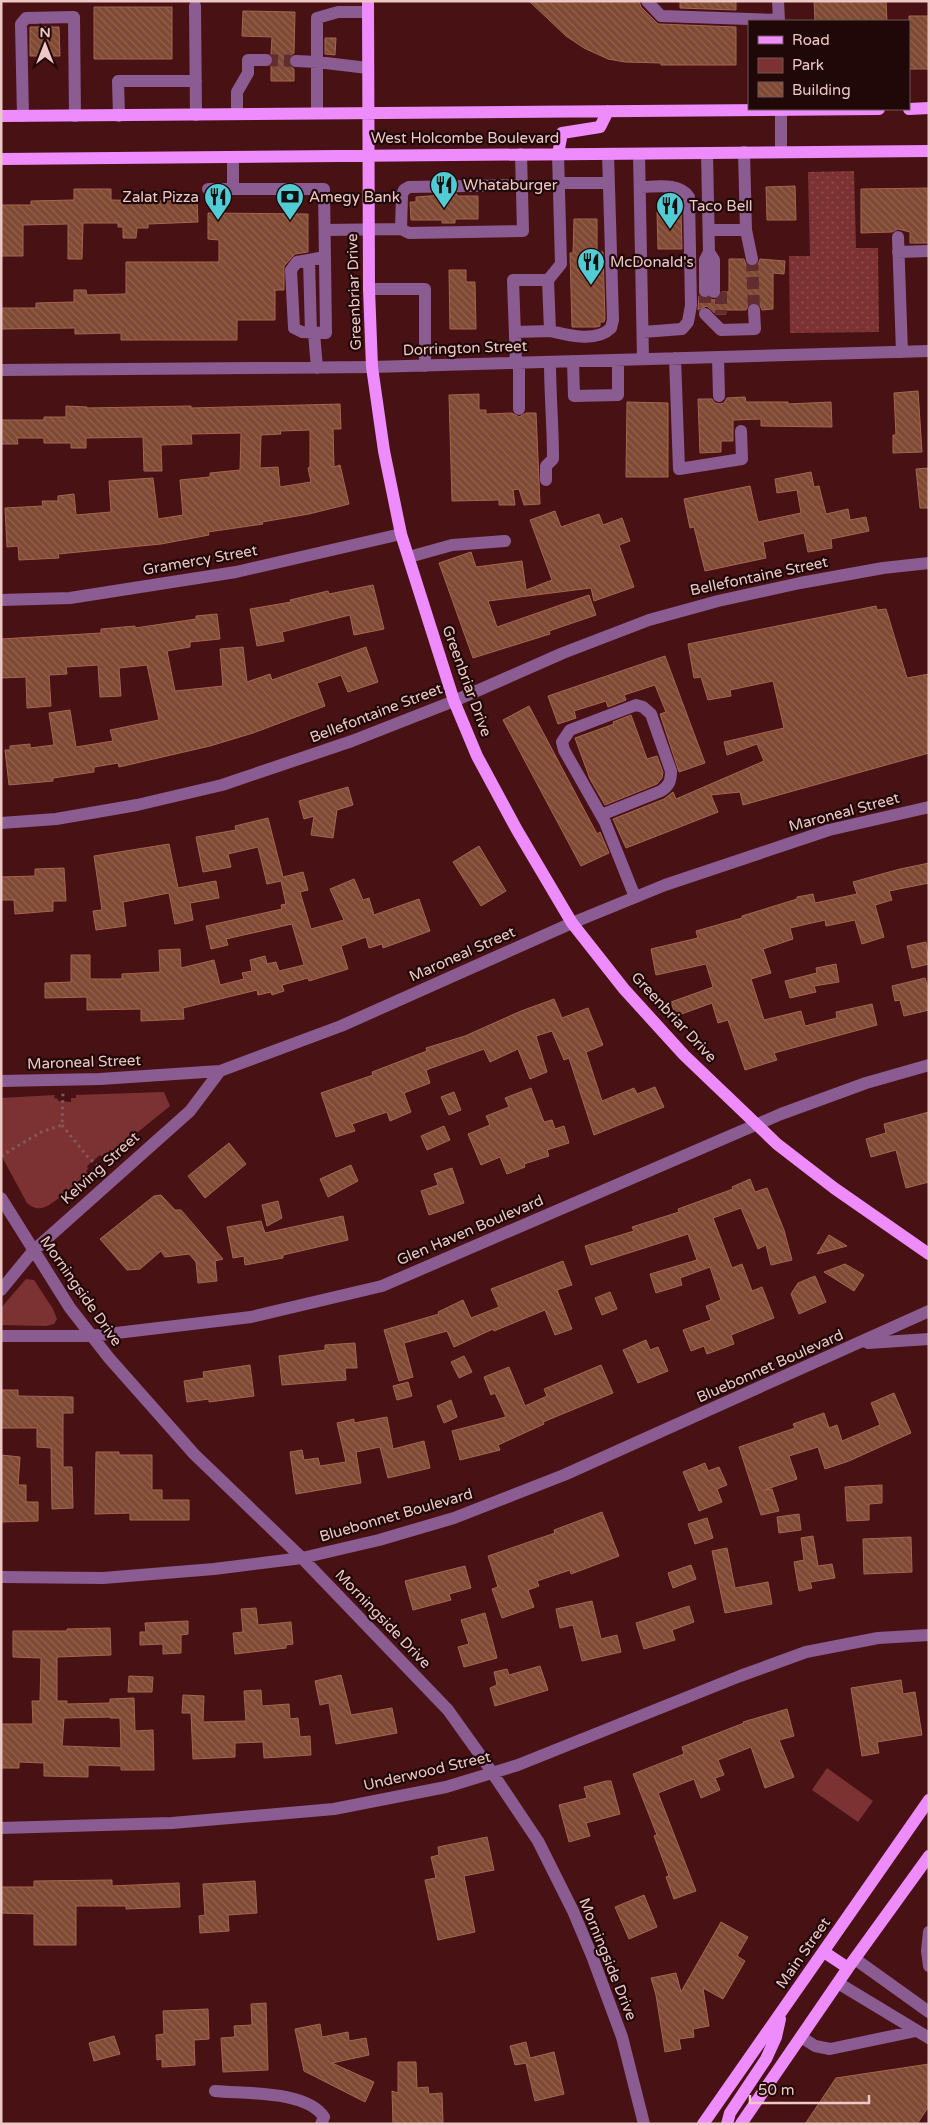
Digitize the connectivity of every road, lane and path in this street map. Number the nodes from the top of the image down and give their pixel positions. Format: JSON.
{"nodes":[{"id":1,"x":647,"y":1,"type":"edge"},
{"id":2,"x":778,"y":1,"type":"edge"},
{"id":3,"x":195,"y":6,"type":"dead end"},
{"id":4,"x":368,"y":7,"type":"edge"},
{"id":5,"x":779,"y":20,"type":"edge"},
{"id":6,"x":266,"y":60,"type":"tunnel mouth"},
{"id":7,"x":296,"y":61,"type":"tunnel mouth"},
{"id":8,"x":317,"y":62,"type":"junction"},
{"id":9,"x":368,"y":68,"type":"junction"},
{"id":10,"x":196,"y":81,"type":"junction"},
{"id":11,"x":929,"y":108,"type":"edge"},
{"id":12,"x":748,"y":109,"type":"edge"},
{"id":13,"x":910,"y":109,"type":"edge"},
{"id":14,"x":780,"y":110,"type":"edge"},
{"id":15,"x":608,"y":111,"type":"junction"},
{"id":16,"x":317,"y":113,"type":"junction"},
{"id":17,"x":368,"y":113,"type":"junction"},
{"id":18,"x":236,"y":114,"type":"junction"},
{"id":19,"x":196,"y":115,"type":"junction"},
{"id":20,"x":1,"y":116,"type":"edge"},
{"id":21,"x":23,"y":116,"type":"junction"},
{"id":22,"x":75,"y":116,"type":"junction"},
{"id":23,"x":119,"y":116,"type":"junction"},
{"id":24,"x":929,"y":151,"type":"edge"},
{"id":25,"x":744,"y":152,"type":"junction"},
{"id":26,"x":782,"y":152,"type":"junction"},
{"id":27,"x":707,"y":153,"type":"junction"},
{"id":28,"x":369,"y":154,"type":"junction"},
{"id":29,"x":522,"y":154,"type":"junction"},
{"id":30,"x":558,"y":154,"type":"junction"},
{"id":31,"x":608,"y":154,"type":"junction"},
{"id":32,"x":639,"y":154,"type":"junction"},
{"id":33,"x":233,"y":157,"type":"junction"},
{"id":34,"x":1,"y":158,"type":"edge"},
{"id":35,"x":609,"y":182,"type":"junction"},
{"id":36,"x":559,"y":183,"type":"junction"},
{"id":37,"x":522,"y":186,"type":"junction"},
{"id":38,"x":640,"y":187,"type":"junction"},
{"id":39,"x":208,"y":189,"type":"dead end"},
{"id":40,"x":233,"y":189,"type":"junction"},
{"id":41,"x":368,"y":229,"type":"junction"},
{"id":42,"x":402,"y":229,"type":"junction"},
{"id":43,"x":324,"y":230,"type":"junction"},
{"id":44,"x":709,"y":230,"type":"junction"},
{"id":45,"x":746,"y":230,"type":"junction"},
{"id":46,"x":898,"y":237,"type":"dead end"},
{"id":47,"x":929,"y":251,"type":"edge"},
{"id":48,"x":709,"y":252,"type":"junction"},
{"id":49,"x":898,"y":252,"type":"junction"},
{"id":50,"x":325,"y":257,"type":"junction"},
{"id":51,"x":752,"y":259,"type":"tunnel mouth"},
{"id":52,"x":306,"y":260,"type":"junction"},
{"id":53,"x":548,"y":280,"type":"junction"},
{"id":54,"x":369,"y":289,"type":"junction"},
{"id":55,"x":754,"y":310,"type":"tunnel mouth"},
{"id":56,"x":712,"y":315,"type":"dead end"},
{"id":57,"x":550,"y":331,"type":"junction"},
{"id":58,"x":514,"y":332,"type":"junction"},
{"id":59,"x":643,"y":332,"type":"junction"},
{"id":60,"x":309,"y":333,"type":"junction"},
{"id":61,"x":929,"y":350,"type":"edge"},
{"id":62,"x":902,"y":352,"type":"junction"},
{"id":63,"x":718,"y":357,"type":"junction"},
{"id":64,"x":675,"y":358,"type":"junction"},
{"id":65,"x":643,"y":359,"type":"junction"},
{"id":66,"x":618,"y":360,"type":"junction"},
{"id":67,"x":573,"y":361,"type":"junction"},
{"id":68,"x":550,"y":362,"type":"junction"},
{"id":69,"x":518,"y":363,"type":"junction"},
{"id":70,"x":425,"y":366,"type":"junction"},
{"id":71,"x":372,"y":367,"type":"junction"},
{"id":72,"x":317,"y":368,"type":"junction"},
{"id":73,"x":1,"y":370,"type":"edge"},
{"id":74,"x":719,"y":396,"type":"dead end"},
{"id":75,"x":519,"y":409,"type":"dead end"},
{"id":76,"x":741,"y":431,"type":"dead end"},
{"id":77,"x":546,"y":480,"type":"dead end"},
{"id":78,"x":402,"y":534,"type":"junction"},
{"id":79,"x":505,"y":541,"type":"dead end"},
{"id":80,"x":409,"y":557,"type":"junction"},
{"id":81,"x":929,"y":563,"type":"edge"},
{"id":82,"x":1,"y":600,"type":"edge"},
{"id":83,"x":454,"y":701,"type":"junction"},
{"id":84,"x":929,"y":807,"type":"edge"},
{"id":85,"x":601,"y":815,"type":"junction"},
{"id":86,"x":1,"y":823,"type":"edge"},
{"id":87,"x":634,"y":897,"type":"junction"},
{"id":88,"x":572,"y":922,"type":"junction"},
{"id":89,"x":929,"y":1065,"type":"edge"},
{"id":90,"x":220,"y":1071,"type":"junction"},
{"id":91,"x":63,"y":1080,"type":"junction"},
{"id":92,"x":1,"y":1081,"type":"edge"},
{"id":93,"x":757,"y":1124,"type":"junction"},
{"id":94,"x":62,"y":1125,"type":"junction"},
{"id":95,"x":1,"y":1156,"type":"edge"},
{"id":96,"x":112,"y":1179,"type":"junction"},
{"id":97,"x":1,"y":1198,"type":"edge"},
{"id":98,"x":33,"y":1251,"type":"junction"},
{"id":99,"x":929,"y":1254,"type":"edge"},
{"id":100,"x":1,"y":1290,"type":"edge"},
{"id":101,"x":929,"y":1311,"type":"edge"},
{"id":102,"x":1,"y":1336,"type":"edge"},
{"id":103,"x":90,"y":1336,"type":"junction"},
{"id":104,"x":929,"y":1339,"type":"edge"},
{"id":105,"x":858,"y":1344,"type":"junction"},
{"id":106,"x":302,"y":1558,"type":"junction"},
{"id":107,"x":1,"y":1577,"type":"edge"},
{"id":108,"x":929,"y":1635,"type":"edge"},
{"id":109,"x":492,"y":1773,"type":"junction"},
{"id":110,"x":929,"y":1800,"type":"edge"},
{"id":111,"x":1,"y":1828,"type":"edge"},
{"id":112,"x":929,"y":1856,"type":"edge"},
{"id":113,"x":929,"y":1932,"type":"edge"},
{"id":114,"x":824,"y":1952,"type":"junction"},
{"id":115,"x":851,"y":1964,"type":"junction"},
{"id":116,"x":929,"y":1966,"type":"edge"},
{"id":117,"x":838,"y":1983,"type":"junction"},
{"id":118,"x":782,"y":2011,"type":"junction"},
{"id":119,"x":929,"y":2012,"type":"edge"},
{"id":120,"x":916,"y":2031,"type":"junction"},
{"id":121,"x":801,"y":2036,"type":"junction"},
{"id":122,"x":929,"y":2038,"type":"edge"},
{"id":123,"x":215,"y":2091,"type":"dead end"},
{"id":124,"x":326,"y":2122,"type":"edge"},
{"id":125,"x":705,"y":2122,"type":"edge"},
{"id":126,"x":644,"y":2124,"type":"edge"},
{"id":127,"x":727,"y":2124,"type":"edge"},
{"id":128,"x":741,"y":2124,"type":"edge"}],
"edges":[{"from":1,"to":5,"type":"street"},
{"from":2,"to":5,"type":"street"},
{"from":3,"to":10,"type":"street"},
{"from":4,"to":8,"type":"street"},
{"from":4,"to":9,"type":"main road","name":"Greenbriar Drive"},
{"from":6,"to":18,"type":"street"},
{"from":7,"to":8,"type":"street"},
{"from":8,"to":9,"type":"street"},
{"from":8,"to":16,"type":"street"},
{"from":9,"to":17,"type":"main road","name":"Greenbriar Drive"},
{"from":10,"to":19,"type":"street"},
{"from":10,"to":23,"type":"street"},
{"from":11,"to":13,"type":"main road"},
{"from":12,"to":15,"type":"main road","name":"West Holcombe Boulevard"},
{"from":14,"to":26,"type":"street"},
{"from":15,"to":17,"type":"main road","name":"West Holcombe Boulevard"},
{"from":15,"to":30,"type":"main road"},
{"from":16,"to":17,"type":"main road","name":"West Holcombe Boulevard"},
{"from":16,"to":18,"type":"main road","name":"West Holcombe Boulevard"},
{"from":17,"to":28,"type":"main road","name":"Greenbriar Drive"},
{"from":18,"to":19,"type":"main road","name":"West Holcombe Boulevard"},
{"from":19,"to":23,"type":"main road","name":"West Holcombe Boulevard"},
{"from":20,"to":21,"type":"main road","name":"West Holcombe Boulevard"},
{"from":21,"to":22,"type":"main road","name":"West Holcombe Boulevard"},
{"from":21,"to":22,"type":"street"},
{"from":22,"to":23,"type":"main road","name":"West Holcombe Boulevard"},
{"from":24,"to":26,"type":"main road","name":"West Holcombe Boulevard"},
{"from":25,"to":26,"type":"main road","name":"West Holcombe Boulevard"},
{"from":25,"to":27,"type":"main road","name":"West Holcombe Boulevard"},
{"from":25,"to":45,"type":"street"},
{"from":27,"to":32,"type":"main road","name":"West Holcombe Boulevard"},
{"from":27,"to":44,"type":"street"},
{"from":28,"to":29,"type":"main road","name":"West Holcombe Boulevard"},
{"from":28,"to":33,"type":"main road","name":"West Holcombe Boulevard"},
{"from":28,"to":41,"type":"main road","name":"Greenbriar Drive"},
{"from":29,"to":30,"type":"main road","name":"West Holcombe Boulevard"},
{"from":29,"to":37,"type":"street"},
{"from":30,"to":31,"type":"main road","name":"West Holcombe Boulevard"},
{"from":30,"to":36,"type":"street"},
{"from":31,"to":32,"type":"main road","name":"West Holcombe Boulevard"},
{"from":31,"to":35,"type":"street"},
{"from":32,"to":38,"type":"street"},
{"from":33,"to":34,"type":"main road","name":"West Holcombe Boulevard"},
{"from":33,"to":40,"type":"street"},
{"from":35,"to":36,"type":"street"},
{"from":35,"to":57,"type":"street"},
{"from":36,"to":53,"type":"street"},
{"from":37,"to":42,"type":"street"},
{"from":37,"to":42,"type":"street"},
{"from":38,"to":59,"type":"street"},
{"from":38,"to":59,"type":"street"},
{"from":39,"to":40,"type":"street"},
{"from":40,"to":43,"type":"street"},
{"from":41,"to":42,"type":"street"},
{"from":41,"to":43,"type":"street"},
{"from":41,"to":54,"type":"main road","name":"Greenbriar Drive"},
{"from":43,"to":50,"type":"street"},
{"from":44,"to":45,"type":"street"},
{"from":44,"to":48,"type":"street"},
{"from":45,"to":51,"type":"street"},
{"from":46,"to":49,"type":"street"},
{"from":47,"to":49,"type":"street"},
{"from":48,"to":48,"type":"street"},
{"from":49,"to":62,"type":"street"},
{"from":50,"to":52,"type":"street"},
{"from":50,"to":60,"type":"street"},
{"from":52,"to":60,"type":"street"},
{"from":52,"to":60,"type":"street"},
{"from":53,"to":57,"type":"street"},
{"from":53,"to":58,"type":"street"},
{"from":54,"to":70,"type":"street"},
{"from":54,"to":71,"type":"main road","name":"Greenbriar Drive"},
{"from":55,"to":56,"type":"street"},
{"from":57,"to":58,"type":"street"},
{"from":58,"to":69,"type":"street"},
{"from":59,"to":65,"type":"street"},
{"from":60,"to":72,"type":"street"},
{"from":61,"to":62,"type":"street","name":"Dorrington Street"},
{"from":62,"to":63,"type":"street","name":"Dorrington Street"},
{"from":63,"to":64,"type":"street","name":"Dorrington Street"},
{"from":63,"to":74,"type":"street"},
{"from":64,"to":65,"type":"street","name":"Dorrington Street"},
{"from":64,"to":76,"type":"street"},
{"from":65,"to":66,"type":"street","name":"Dorrington Street"},
{"from":66,"to":67,"type":"street","name":"Dorrington Street"},
{"from":66,"to":67,"type":"street"},
{"from":67,"to":68,"type":"street","name":"Dorrington Street"},
{"from":68,"to":69,"type":"street","name":"Dorrington Street"},
{"from":68,"to":77,"type":"street"},
{"from":69,"to":70,"type":"street","name":"Dorrington Street"},
{"from":69,"to":75,"type":"street"},
{"from":70,"to":71,"type":"street","name":"Dorrington Street"},
{"from":71,"to":72,"type":"street","name":"Dorrington Street"},
{"from":71,"to":78,"type":"main road","name":"Greenbriar Drive"},
{"from":72,"to":73,"type":"street","name":"Dorrington Street"},
{"from":78,"to":80,"type":"main road","name":"Greenbriar Drive"},
{"from":78,"to":82,"type":"street","name":"Gramercy Street"},
{"from":79,"to":80,"type":"street"},
{"from":80,"to":83,"type":"main road","name":"Greenbriar Drive"},
{"from":81,"to":83,"type":"street","name":"Bellefontaine Street"},
{"from":83,"to":86,"type":"street","name":"Bellefontaine Street"},
{"from":83,"to":88,"type":"main road","name":"Greenbriar Drive"},
{"from":84,"to":87,"type":"street","name":"Maroneal Street"},
{"from":85,"to":85,"type":"street"},
{"from":85,"to":87,"type":"street"},
{"from":87,"to":88,"type":"street","name":"Maroneal Street"},
{"from":88,"to":90,"type":"street","name":"Maroneal Street"},
{"from":88,"to":93,"type":"main road","name":"Greenbriar Drive"},
{"from":89,"to":93,"type":"street","name":"Glen Haven Boulevard"},
{"from":90,"to":91,"type":"street","name":"Maroneal Street"},
{"from":90,"to":96,"type":"street","name":"Kelving Street"},
{"from":91,"to":92,"type":"street","name":"Maroneal Street"},
{"from":91,"to":94,"type":"path"},
{"from":93,"to":99,"type":"main road","name":"Greenbriar Drive"},
{"from":93,"to":103,"type":"street","name":"Glen Haven Boulevard"},
{"from":94,"to":95,"type":"path"},
{"from":94,"to":96,"type":"path"},
{"from":96,"to":98,"type":"street","name":"Kelving Street"},
{"from":97,"to":98,"type":"street","name":"Morningside Drive"},
{"from":98,"to":100,"type":"street","name":"Kelving Street"},
{"from":98,"to":103,"type":"street","name":"Morningside Drive"},
{"from":101,"to":105,"type":"street","name":"Bluebonnet Boulevard"},
{"from":102,"to":103,"type":"street","name":"Glen Haven Boulevard"},
{"from":103,"to":106,"type":"street","name":"Morningside Drive"},
{"from":104,"to":105,"type":"street","name":"Bluebonnet Boulevard"},
{"from":105,"to":106,"type":"street","name":"Bluebonnet Boulevard"},
{"from":106,"to":107,"type":"street","name":"Bluebonnet Boulevard"},
{"from":106,"to":109,"type":"street","name":"Morningside Drive"},
{"from":108,"to":109,"type":"street","name":"Underwood Street"},
{"from":109,"to":111,"type":"street","name":"Underwood Street"},
{"from":109,"to":126,"type":"street","name":"Morningside Drive"},
{"from":110,"to":114,"type":"main road","name":"Main Street"},
{"from":112,"to":115,"type":"main road"},
{"from":113,"to":116,"type":"street"},
{"from":114,"to":115,"type":"main road"},
{"from":114,"to":118,"type":"main road","name":"Main Street"},
{"from":115,"to":117,"type":"main road"},
{"from":115,"to":119,"type":"street"},
{"from":117,"to":120,"type":"street"},
{"from":117,"to":121,"type":"main road"},
{"from":118,"to":125,"type":"main road","name":"Main Street"},
{"from":118,"to":127,"type":"main road"},
{"from":120,"to":121,"type":"street"},
{"from":120,"to":122,"type":"street"},
{"from":121,"to":128,"type":"main road"},
{"from":123,"to":124,"type":"street"}]}
